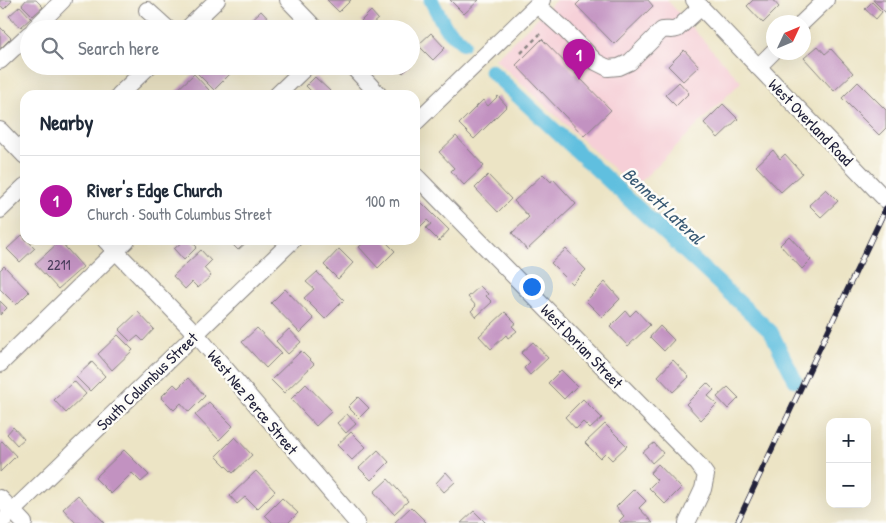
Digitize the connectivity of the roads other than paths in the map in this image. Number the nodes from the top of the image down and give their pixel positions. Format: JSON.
{"nodes":[{"id":1,"x":63,"y":0,"type":"edge"},
{"id":2,"x":217,"y":0,"type":"edge"},
{"id":3,"x":288,"y":0,"type":"edge"},
{"id":4,"x":826,"y":0,"type":"edge"},
{"id":5,"x":540,"y":3,"type":"edge"},
{"id":6,"x":698,"y":4,"type":"edge"},
{"id":7,"x":147,"y":10,"type":"dead end"},
{"id":8,"x":810,"y":15,"type":"edge"},
{"id":9,"x":43,"y":20,"type":"edge"},
{"id":10,"x":158,"y":20,"type":"edge"},
{"id":11,"x":196,"y":20,"type":"edge"},
{"id":12,"x":307,"y":20,"type":"edge"},
{"id":13,"x":20,"y":43,"type":"edge"},
{"id":14,"x":766,"y":60,"type":"edge"},
{"id":15,"x":0,"y":62,"type":"edge"},
{"id":16,"x":758,"y":67,"type":"junction"},
{"id":17,"x":139,"y":75,"type":"edge"},
{"id":18,"x":298,"y":75,"type":"edge"},
{"id":19,"x":360,"y":75,"type":"edge"},
{"id":20,"x":124,"y":90,"type":"edge"},
{"id":21,"x":282,"y":90,"type":"edge"},
{"id":22,"x":374,"y":90,"type":"edge"},
{"id":23,"x":420,"y":118,"type":"edge"},
{"id":24,"x":0,"y":130,"type":"edge"},
{"id":25,"x":20,"y":151,"type":"edge"},
{"id":26,"x":420,"y":180,"type":"edge"},
{"id":27,"x":20,"y":191,"type":"edge"},
{"id":28,"x":886,"y":200,"type":"edge"},
{"id":29,"x":0,"y":210,"type":"edge"},
{"id":30,"x":115,"y":245,"type":"edge"},
{"id":31,"x":117,"y":245,"type":"edge"},
{"id":32,"x":288,"y":245,"type":"edge"},
{"id":33,"x":196,"y":334,"type":"junction"},
{"id":34,"x":0,"y":364,"type":"edge"},
{"id":35,"x":0,"y":498,"type":"edge"},
{"id":36,"x":12,"y":511,"type":"junction"},
{"id":37,"x":0,"y":523,"type":"edge"},
{"id":38,"x":24,"y":523,"type":"edge"},
{"id":39,"x":357,"y":523,"type":"edge"},
{"id":40,"x":687,"y":523,"type":"edge"}],
"edges":[{"from":1,"to":9,"type":"street"},
{"from":2,"to":11,"type":"street"},
{"from":3,"to":12,"type":"street"},
{"from":4,"to":8,"type":"street"},
{"from":5,"to":6,"type":"street"},
{"from":5,"to":23,"type":"street"},
{"from":6,"to":16,"type":"street","name":"West Overland Road"},
{"from":7,"to":10,"type":"street"},
{"from":13,"to":15,"type":"street"},
{"from":14,"to":16,"type":"street"},
{"from":16,"to":28,"type":"street","name":"West Overland Road"},
{"from":17,"to":20,"type":"street"},
{"from":18,"to":21,"type":"street"},
{"from":19,"to":22,"type":"street"},
{"from":24,"to":25,"type":"street"},
{"from":26,"to":40,"type":"street","name":"West Dorian Street"},
{"from":27,"to":29,"type":"street"},
{"from":30,"to":34,"type":"street"},
{"from":31,"to":33,"type":"street","name":"West Nez Perce Street"},
{"from":32,"to":33,"type":"street","name":"South Columbus Street"},
{"from":33,"to":36,"type":"street","name":"South Columbus Street"},
{"from":33,"to":39,"type":"street","name":"West Nez Perce Street"},
{"from":35,"to":36,"type":"street"},
{"from":36,"to":37,"type":"street","name":"South Columbus Street"},
{"from":36,"to":38,"type":"street"}]}
